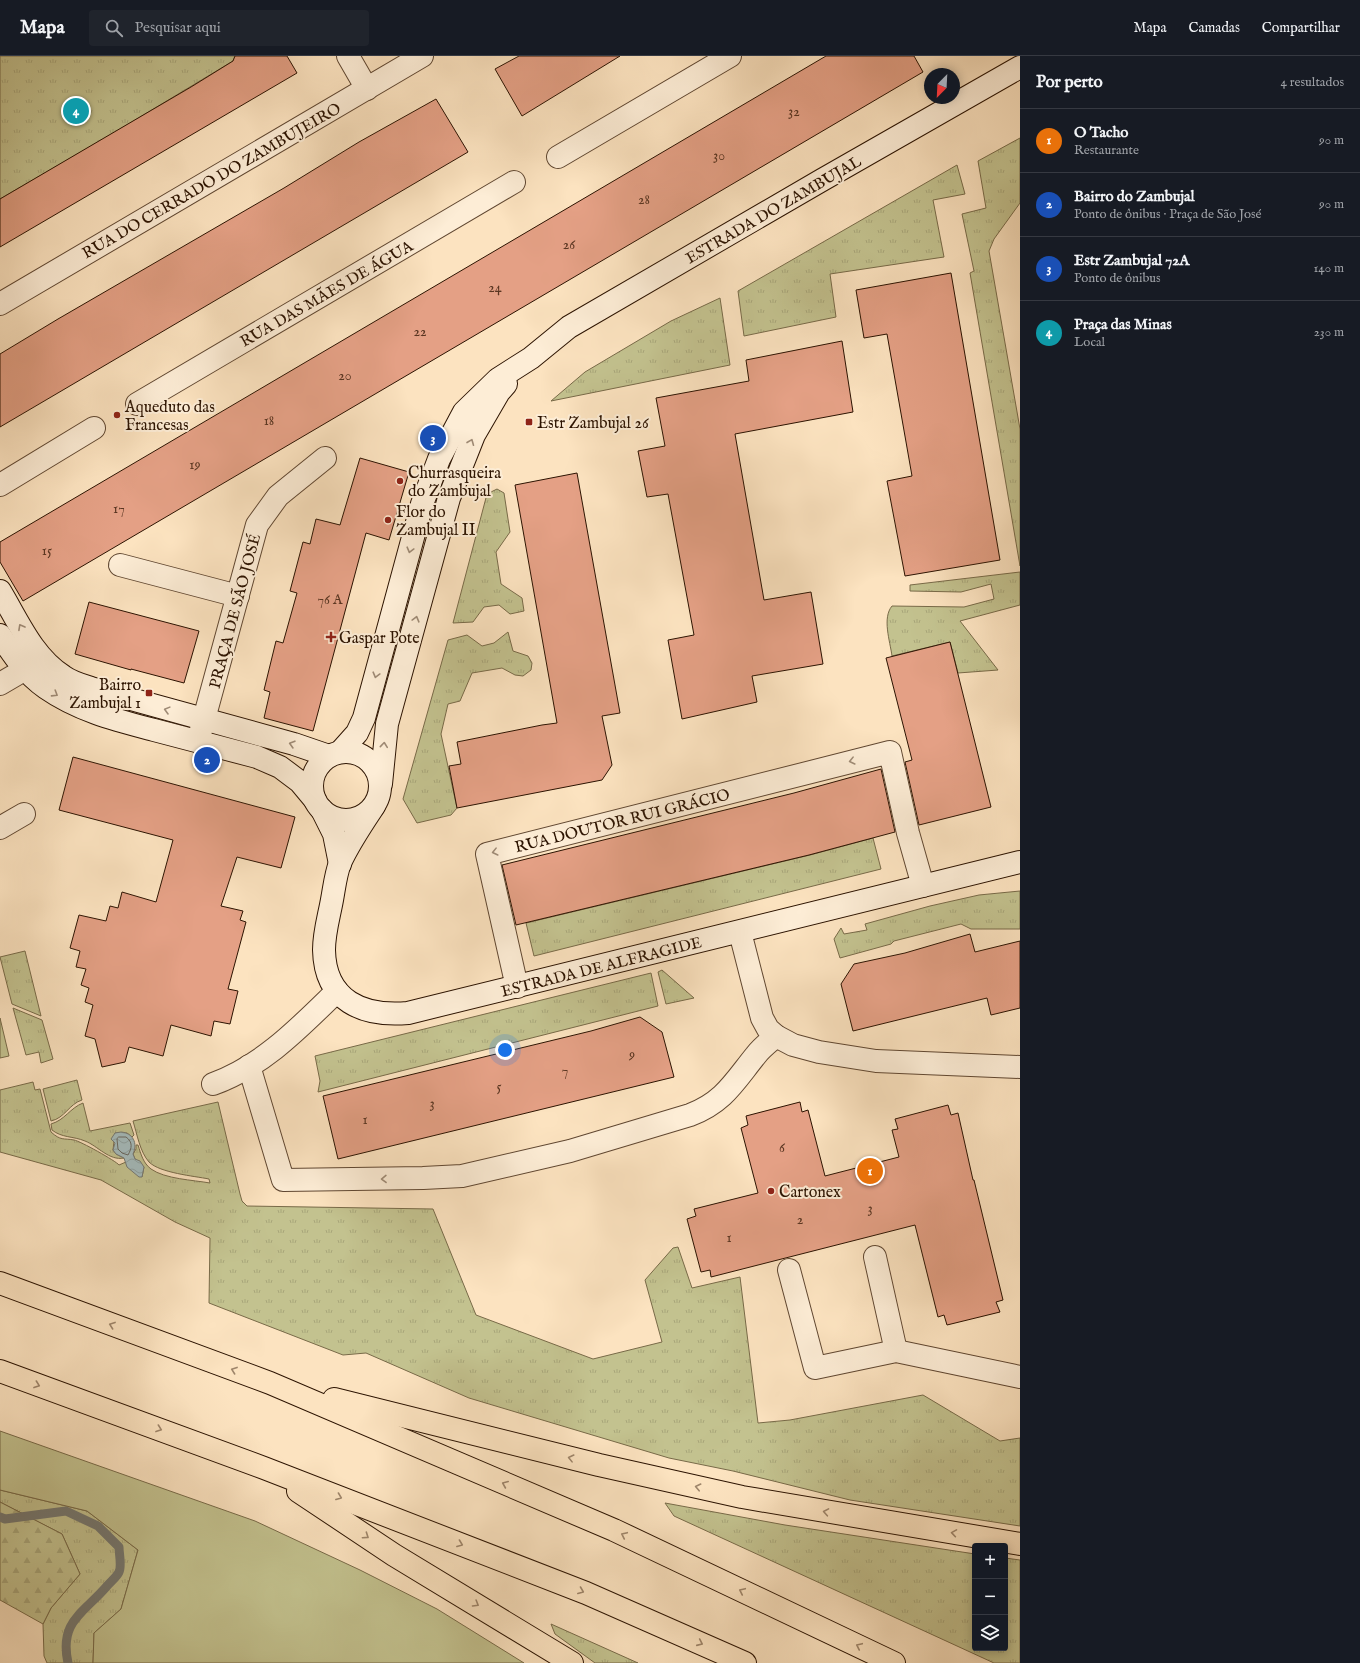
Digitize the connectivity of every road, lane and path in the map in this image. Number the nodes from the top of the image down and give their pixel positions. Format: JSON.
{"nodes":[{"id":1,"x":348,"y":56,"type":"edge"},
{"id":2,"x":422,"y":56,"type":"edge"},
{"id":3,"x":730,"y":56,"type":"edge"},
{"id":4,"x":1020,"y":67,"type":"edge"},
{"id":5,"x":367,"y":88,"type":"junction"},
{"id":6,"x":558,"y":157,"type":"dead end"},
{"id":7,"x":514,"y":182,"type":"dead end"},
{"id":8,"x":0,"y":304,"type":"edge"},
{"id":9,"x":531,"y":358,"type":"junction"},
{"id":10,"x":137,"y":404,"type":"dead end"},
{"id":11,"x":94,"y":428,"type":"dead end"},
{"id":12,"x":325,"y":458,"type":"dead end"},
{"id":13,"x":0,"y":485,"type":"edge"},
{"id":14,"x":120,"y":566,"type":"dead end"},
{"id":15,"x":0,"y":591,"type":"edge"},
{"id":16,"x":238,"y":596,"type":"junction"},
{"id":17,"x":0,"y":635,"type":"edge"},
{"id":18,"x":34,"y":665,"type":"junction"},
{"id":19,"x":0,"y":684,"type":"edge"},
{"id":20,"x":204,"y":720,"type":"junction"},
{"id":21,"x":198,"y":742,"type":"junction"},
{"id":22,"x":335,"y":754,"type":"junction"},
{"id":23,"x":381,"y":784,"type":"junction"},
{"id":24,"x":318,"y":805,"type":"junction"},
{"id":25,"x":374,"y":806,"type":"junction"},
{"id":26,"x":24,"y":814,"type":"dead end"},
{"id":27,"x":0,"y":828,"type":"edge"},
{"id":28,"x":1020,"y":862,"type":"edge"},
{"id":29,"x":340,"y":864,"type":"junction"},
{"id":30,"x":923,"y":886,"type":"junction"},
{"id":31,"x":740,"y":932,"type":"junction"},
{"id":32,"x":517,"y":987,"type":"junction"},
{"id":33,"x":337,"y":992,"type":"junction"},
{"id":34,"x":776,"y":1036,"type":"junction"},
{"id":35,"x":249,"y":1066,"type":"junction"},
{"id":36,"x":1020,"y":1068,"type":"edge"},
{"id":37,"x":213,"y":1084,"type":"dead end"},
{"id":38,"x":875,"y":1257,"type":"dead end"},
{"id":39,"x":789,"y":1270,"type":"dead end"},
{"id":40,"x":0,"y":1283,"type":"edge"},
{"id":41,"x":896,"y":1351,"type":"junction"},
{"id":42,"x":0,"y":1371,"type":"edge"},
{"id":43,"x":1020,"y":1377,"type":"edge"},
{"id":44,"x":270,"y":1383,"type":"junction"},
{"id":45,"x":264,"y":1468,"type":"junction"},
{"id":46,"x":1020,"y":1544,"type":"edge"},
{"id":47,"x":572,"y":1663,"type":"edge"},
{"id":48,"x":745,"y":1663,"type":"edge"},
{"id":49,"x":894,"y":1663,"type":"edge"}],
"edges":[{"from":1,"to":5,"type":"street"},
{"from":2,"to":5,"type":"street","name":"RUA DO CERRADO DO ZAMBUJEIRO"},
{"from":3,"to":6,"type":"street"},
{"from":4,"to":9,"type":"street","name":"ESTRADA DO ZAMBUJAL"},
{"from":5,"to":8,"type":"street","name":"RUA DO CERRADO DO ZAMBUJEIRO"},
{"from":7,"to":10,"type":"street","name":"RUA DAS MÃES DE ÁGUA"},
{"from":9,"to":22,"type":"street","name":"ESTRADA DO ZAMBUJAL","one_way":true},
{"from":23,"to":9,"type":"street","name":"ESTRADA DO ZAMBUJAL","one_way":true},
{"from":11,"to":13,"type":"street"},
{"from":12,"to":16,"type":"street","name":"PRAÇA DE SÃO JOSÉ"},
{"from":14,"to":16,"type":"street"},
{"from":18,"to":15,"type":"street","one_way":true},
{"from":16,"to":20,"type":"street","name":"PRAÇA DE SÃO JOSÉ"},
{"from":17,"to":18,"type":"street"},
{"from":18,"to":19,"type":"street"},
{"from":20,"to":18,"type":"street","one_way":true},
{"from":18,"to":21,"type":"street","one_way":true},
{"from":20,"to":21,"type":"street","name":"PRAÇA DE SÃO JOSÉ"},
{"from":22,"to":20,"type":"street","one_way":true},
{"from":21,"to":24,"type":"street"},
{"from":22,"to":23,"type":"street"},
{"from":22,"to":24,"type":"street"},
{"from":23,"to":25,"type":"street"},
{"from":24,"to":25,"type":"street"},
{"from":24,"to":29,"type":"street"},
{"from":25,"to":29,"type":"street"},
{"from":26,"to":27,"type":"street"},
{"from":28,"to":30,"type":"street","name":"ESTRADA DE ALFRAGIDE"},
{"from":29,"to":33,"type":"street"},
{"from":30,"to":31,"type":"street","name":"ESTRADA DE ALFRAGIDE"},
{"from":30,"to":32,"type":"street","name":"RUA DOUTOR RUI GRÁCIO","one_way":true},
{"from":31,"to":32,"type":"street","name":"ESTRADA DE ALFRAGIDE"},
{"from":31,"to":34,"type":"street"},
{"from":32,"to":33,"type":"street","name":"ESTRADA DE ALFRAGIDE"},
{"from":33,"to":35,"type":"street"},
{"from":34,"to":35,"type":"street","one_way":true},
{"from":34,"to":36,"type":"street"},
{"from":35,"to":37,"type":"street"},
{"from":38,"to":41,"type":"street"},
{"from":39,"to":41,"type":"street"},
{"from":44,"to":40,"type":"highway","one_way":true},
{"from":41,"to":43,"type":"street"},
{"from":42,"to":45,"type":"highway","one_way":true},
{"from":46,"to":44,"type":"highway","one_way":true},
{"from":49,"to":44,"type":"highway","one_way":true},
{"from":45,"to":47,"type":"highway","one_way":true},
{"from":45,"to":48,"type":"highway","one_way":true}]}
